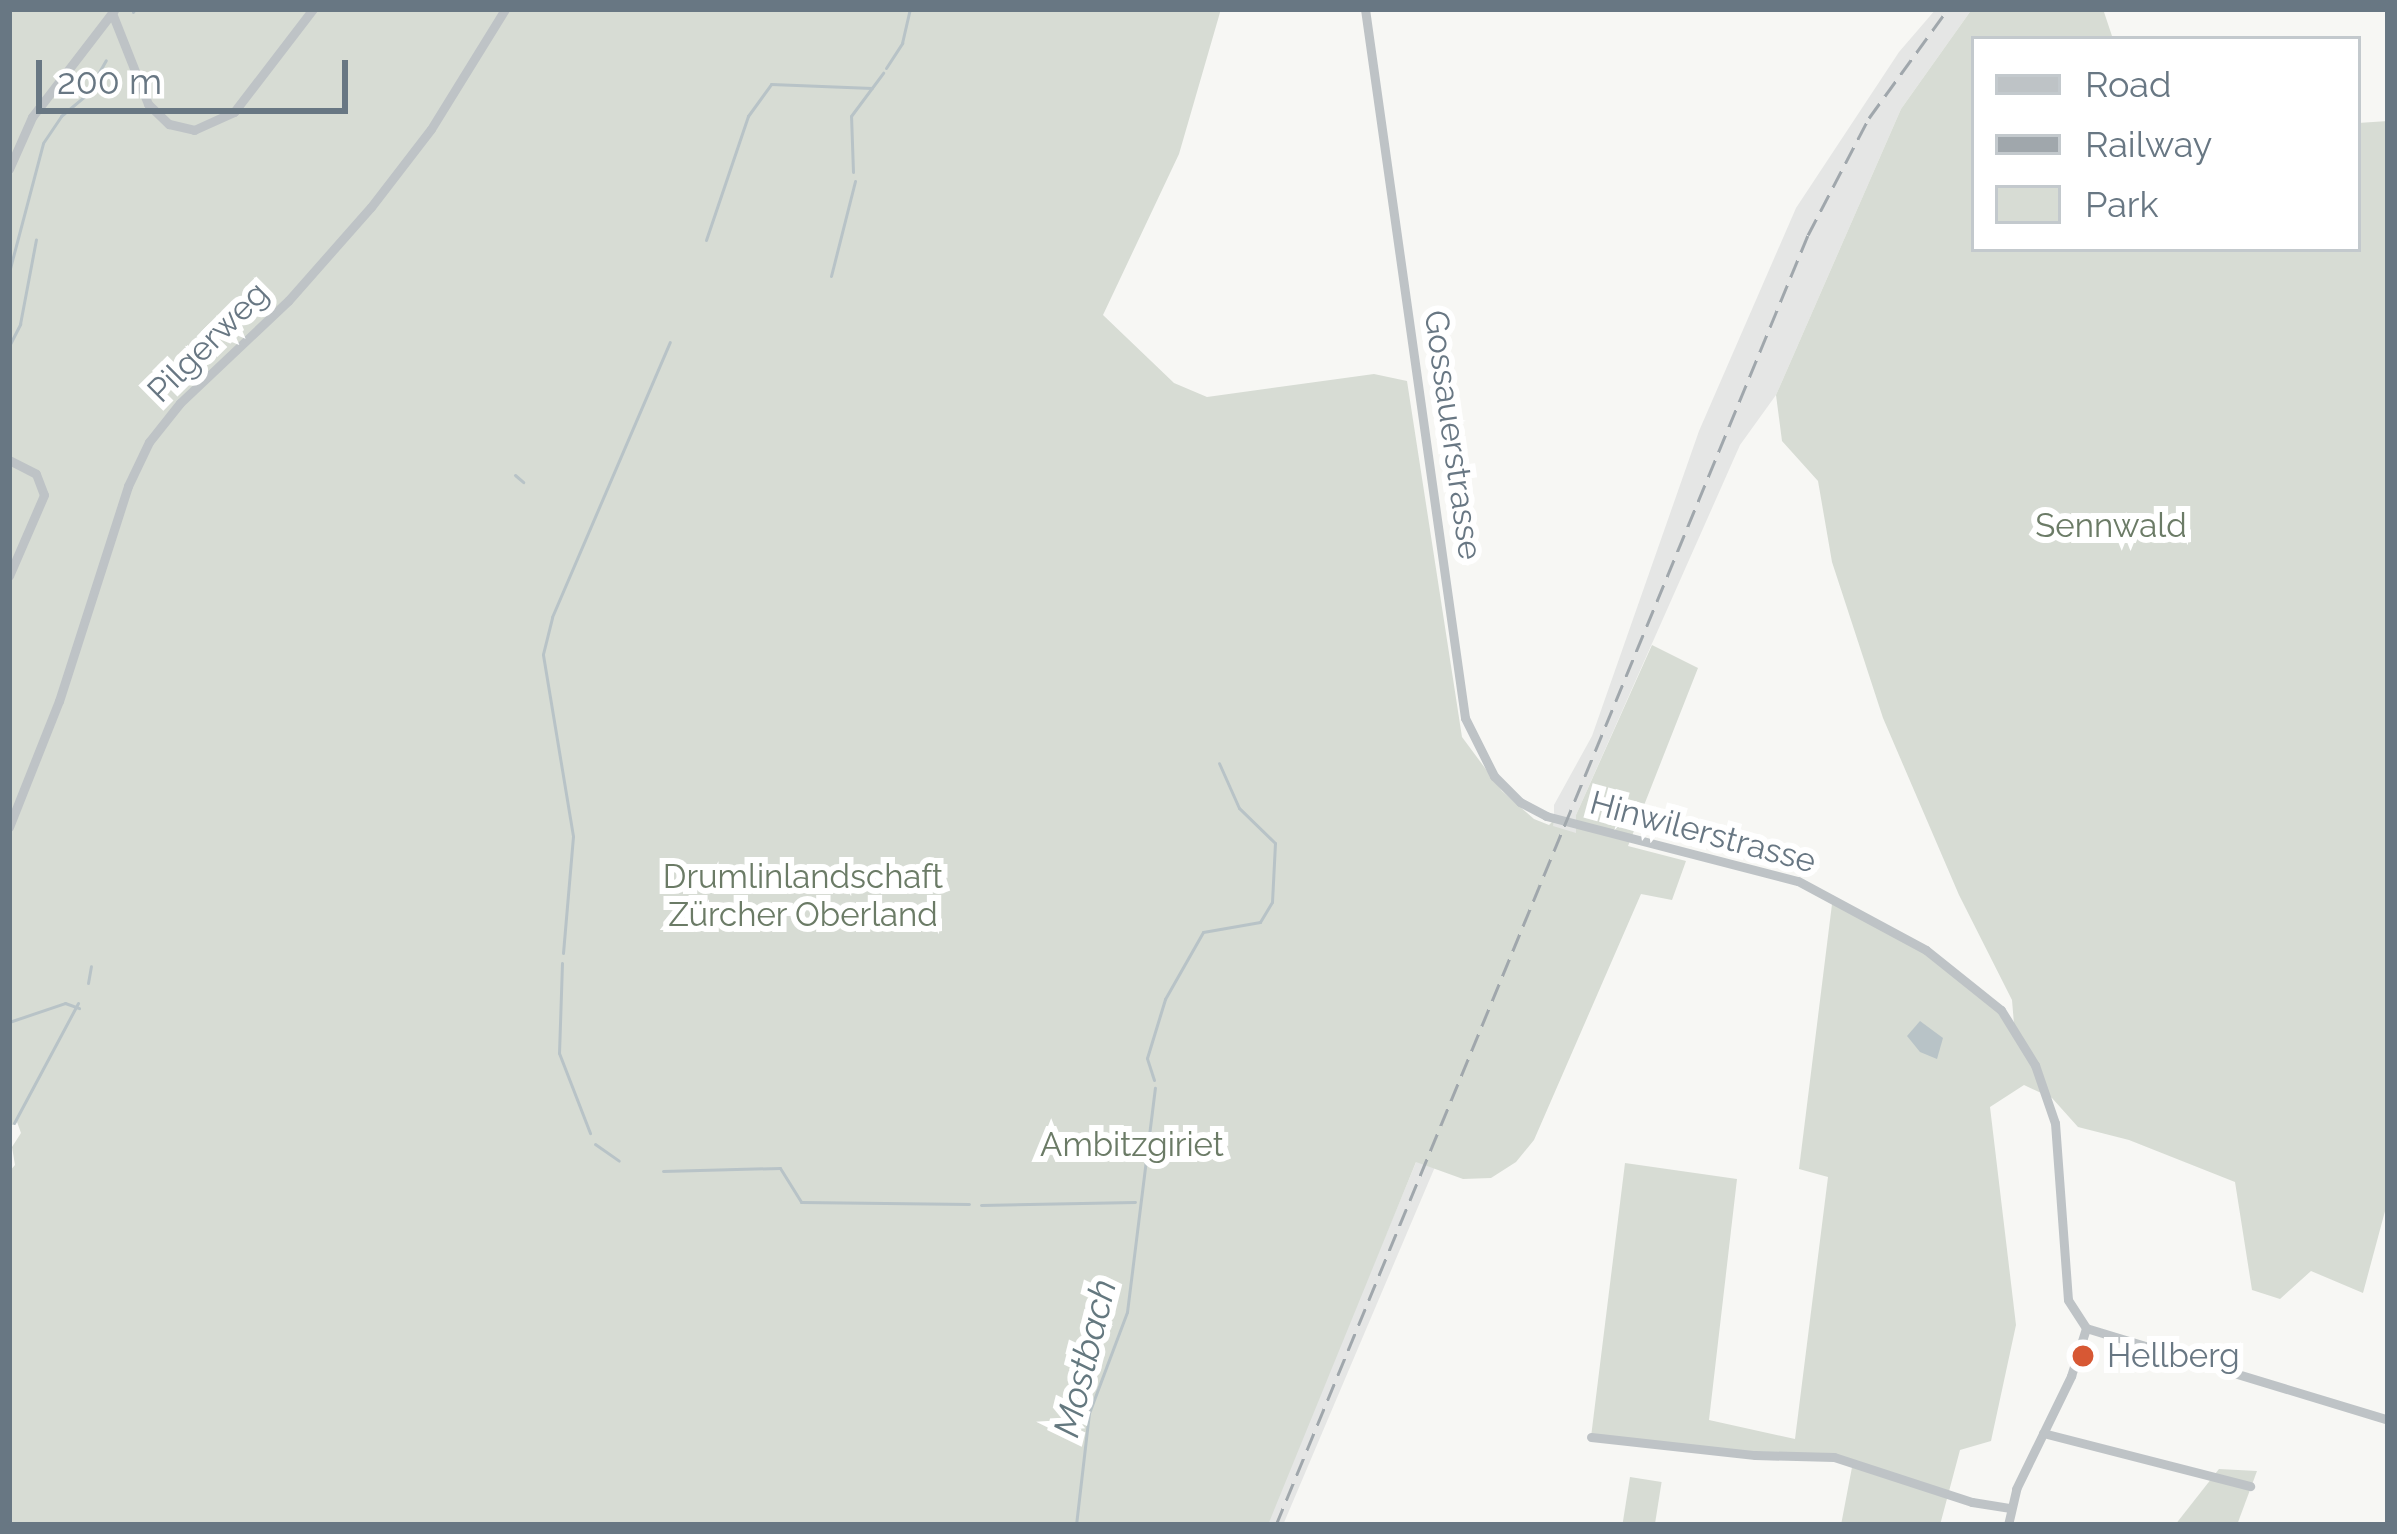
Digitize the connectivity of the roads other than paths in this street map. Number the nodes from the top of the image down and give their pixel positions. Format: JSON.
{"nodes":[{"id":1,"x":313,"y":9,"type":"edge"},
{"id":2,"x":506,"y":9,"type":"edge"},
{"id":3,"x":1365,"y":9,"type":"edge"},
{"id":4,"x":114,"y":11,"type":"edge"},
{"id":5,"x":9,"y":170,"type":"edge"},
{"id":6,"x":9,"y":460,"type":"edge"},
{"id":7,"x":9,"y":576,"type":"edge"},
{"id":8,"x":1565,"y":823,"type":"joint"},
{"id":9,"x":9,"y":827,"type":"edge"},
{"id":10,"x":2086,"y":1328,"type":"junction"},
{"id":11,"x":2388,"y":1420,"type":"edge"},
{"id":12,"x":2043,"y":1433,"type":"junction"},
{"id":13,"x":1591,"y":1438,"type":"dead end"},
{"id":14,"x":2250,"y":1486,"type":"dead end"},
{"id":15,"x":2011,"y":1508,"type":"junction"},
{"id":16,"x":2008,"y":1525,"type":"edge"}],
"edges":[{"from":1,"to":4,"type":"street"},
{"from":2,"to":9,"type":"street","name":"Pilgerweg"},
{"from":3,"to":8,"type":"street","name":"Gossauerstrasse"},
{"from":4,"to":5,"type":"street"},
{"from":6,"to":7,"type":"street"},
{"from":8,"to":10,"type":"street","name":"Hinwilerstrasse"},
{"from":10,"to":11,"type":"street"},
{"from":10,"to":12,"type":"street"},
{"from":12,"to":14,"type":"street"},
{"from":12,"to":15,"type":"street"},
{"from":13,"to":15,"type":"street"},
{"from":15,"to":16,"type":"street"}]}
